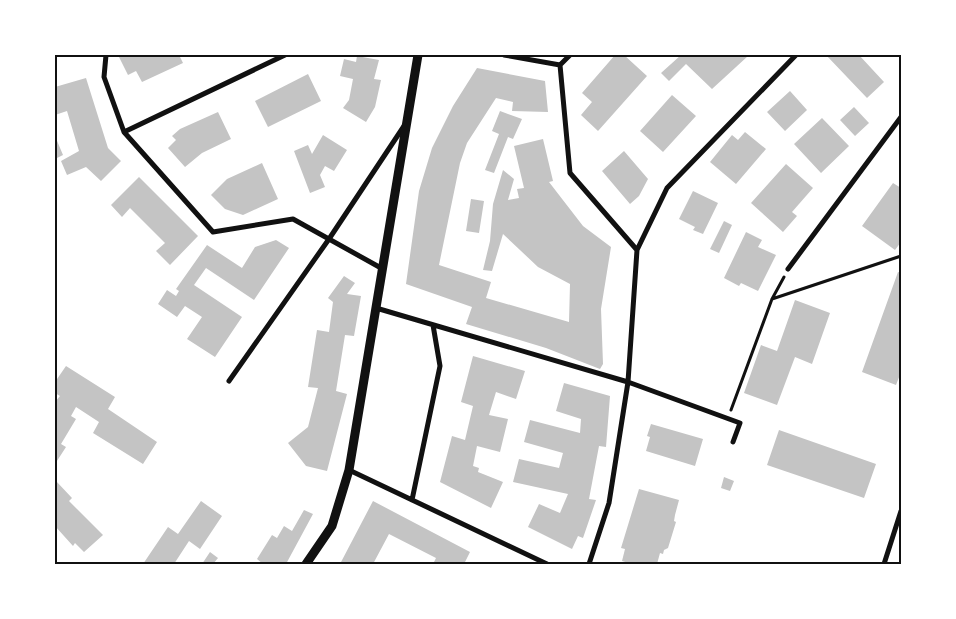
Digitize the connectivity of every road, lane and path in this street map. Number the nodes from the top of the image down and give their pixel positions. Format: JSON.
{"nodes":[{"id":1,"x":106,"y":55,"type":"edge"},
{"id":2,"x":285,"y":55,"type":"edge"},
{"id":3,"x":418,"y":55,"type":"edge"},
{"id":4,"x":504,"y":55,"type":"edge"},
{"id":5,"x":570,"y":55,"type":"edge"},
{"id":6,"x":796,"y":55,"type":"edge"},
{"id":7,"x":560,"y":65,"type":"junction"},
{"id":8,"x":901,"y":116,"type":"edge"},
{"id":9,"x":406,"y":123,"type":"junction"},
{"id":10,"x":124,"y":132,"type":"junction"},
{"id":11,"x":329,"y":239,"type":"junction"},
{"id":12,"x":637,"y":250,"type":"junction"},
{"id":13,"x":901,"y":256,"type":"edge"},
{"id":14,"x":381,"y":268,"type":"junction"},
{"id":15,"x":788,"y":269,"type":"joint"},
{"id":16,"x":772,"y":299,"type":"junction"},
{"id":17,"x":376,"y":308,"type":"junction"},
{"id":18,"x":434,"y":325,"type":"junction"},
{"id":19,"x":229,"y":381,"type":"dead end"},
{"id":20,"x":628,"y":382,"type":"junction"},
{"id":21,"x":728,"y":418,"type":"junction"},
{"id":22,"x":733,"y":442,"type":"dead end"},
{"id":23,"x":349,"y":470,"type":"junction"},
{"id":24,"x":412,"y":500,"type":"junction"},
{"id":25,"x":901,"y":511,"type":"edge"},
{"id":26,"x":306,"y":564,"type":"edge"},
{"id":27,"x":548,"y":564,"type":"edge"},
{"id":28,"x":589,"y":564,"type":"edge"},
{"id":29,"x":884,"y":564,"type":"edge"}],
"edges":[{"from":1,"to":10,"type":"street"},
{"from":2,"to":10,"type":"street"},
{"from":3,"to":9,"type":"street"},
{"from":4,"to":7,"type":"street"},
{"from":5,"to":7,"type":"street"},
{"from":6,"to":12,"type":"street"},
{"from":7,"to":12,"type":"street"},
{"from":8,"to":15,"type":"street"},
{"from":9,"to":11,"type":"street"},
{"from":9,"to":14,"type":"street"},
{"from":10,"to":11,"type":"street"},
{"from":11,"to":14,"type":"street"},
{"from":11,"to":19,"type":"street"},
{"from":12,"to":20,"type":"street"},
{"from":13,"to":16,"type":"path"},
{"from":14,"to":17,"type":"street"},
{"from":15,"to":16,"type":"path"},
{"from":16,"to":21,"type":"path"},
{"from":17,"to":18,"type":"street"},
{"from":17,"to":23,"type":"street"},
{"from":18,"to":20,"type":"street"},
{"from":18,"to":24,"type":"street"},
{"from":20,"to":21,"type":"street"},
{"from":20,"to":28,"type":"street"},
{"from":21,"to":22,"type":"street"},
{"from":23,"to":24,"type":"street"},
{"from":23,"to":26,"type":"street"},
{"from":24,"to":27,"type":"street"},
{"from":25,"to":29,"type":"street"}]}
